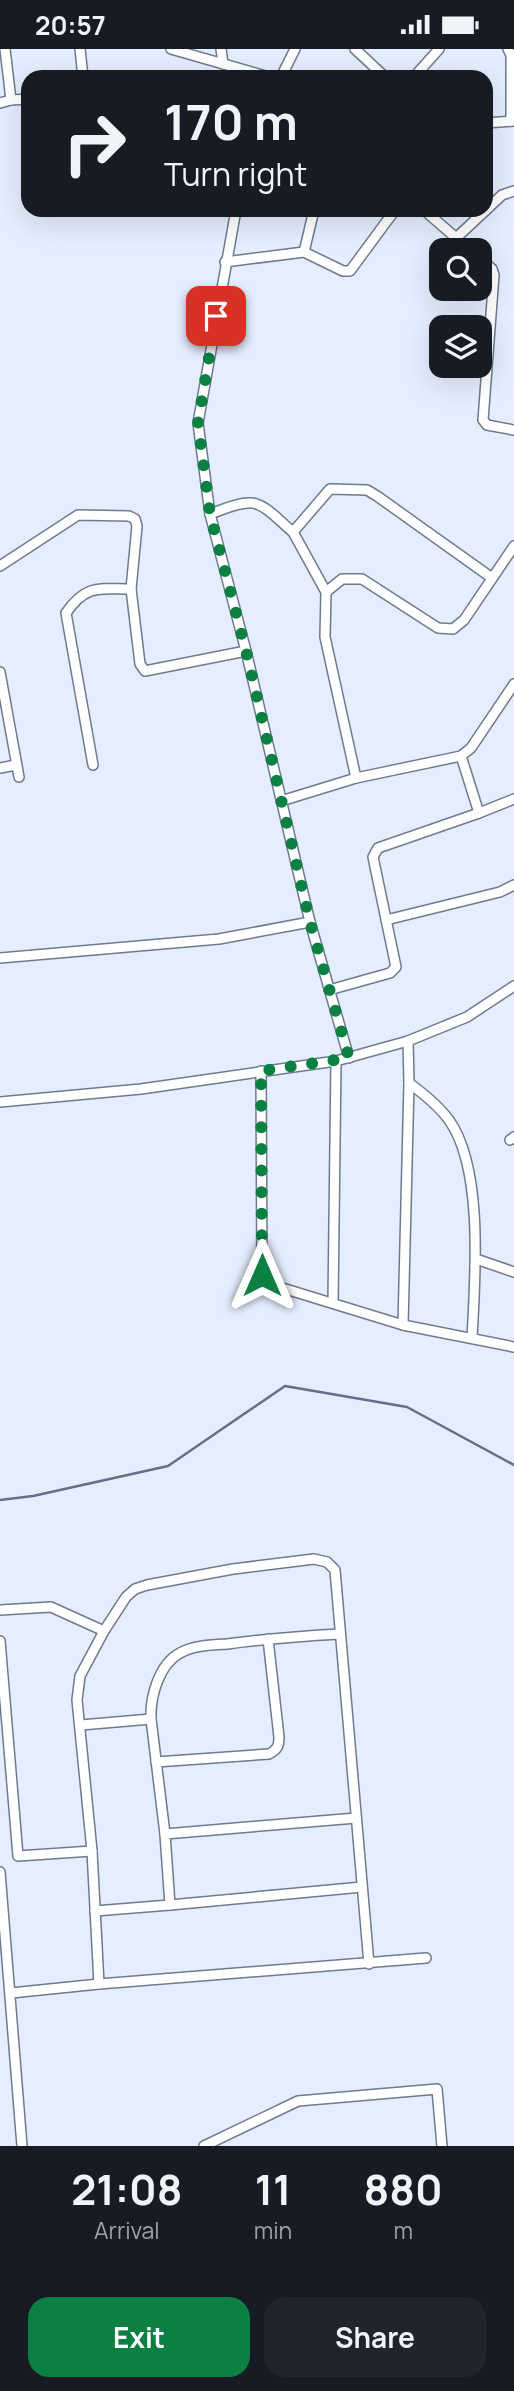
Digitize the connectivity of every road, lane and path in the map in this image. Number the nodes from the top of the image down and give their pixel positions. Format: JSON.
{"nodes":[{"id":1,"x":5,"y":49,"type":"edge"},
{"id":2,"x":80,"y":49,"type":"edge"},
{"id":3,"x":171,"y":49,"type":"edge"},
{"id":4,"x":221,"y":49,"type":"edge"},
{"id":5,"x":295,"y":49,"type":"edge"},
{"id":6,"x":355,"y":49,"type":"edge"},
{"id":7,"x":439,"y":49,"type":"edge"},
{"id":8,"x":508,"y":49,"type":"edge"},
{"id":9,"x":223,"y":64,"type":"junction"},
{"id":10,"x":82,"y":70,"type":"edge"},
{"id":11,"x":244,"y":70,"type":"edge"},
{"id":12,"x":284,"y":70,"type":"edge"},
{"id":13,"x":378,"y":70,"type":"edge"},
{"id":14,"x":420,"y":70,"type":"edge"},
{"id":15,"x":21,"y":99,"type":"edge"},
{"id":16,"x":11,"y":100,"type":"junction"},
{"id":17,"x":0,"y":103,"type":"edge"},
{"id":18,"x":513,"y":121,"type":"edge"},
{"id":19,"x":493,"y":122,"type":"edge"},
{"id":20,"x":514,"y":191,"type":"edge"},
{"id":21,"x":493,"y":203,"type":"edge"},
{"id":22,"x":235,"y":217,"type":"edge"},
{"id":23,"x":312,"y":217,"type":"edge"},
{"id":24,"x":390,"y":217,"type":"edge"},
{"id":25,"x":432,"y":217,"type":"edge"},
{"id":26,"x":478,"y":217,"type":"edge"},
{"id":27,"x":456,"y":238,"type":"joint"},
{"id":28,"x":304,"y":252,"type":"junction"},
{"id":29,"x":225,"y":262,"type":"junction"},
{"id":30,"x":492,"y":269,"type":"edge"},
{"id":31,"x":514,"y":430,"type":"edge"},
{"id":32,"x":210,"y":514,"type":"junction"},
{"id":33,"x":293,"y":532,"type":"junction"},
{"id":34,"x":514,"y":545,"type":"edge"},
{"id":35,"x":0,"y":566,"type":"edge"},
{"id":36,"x":492,"y":578,"type":"junction"},
{"id":37,"x":131,"y":589,"type":"junction"},
{"id":38,"x":326,"y":592,"type":"junction"},
{"id":39,"x":246,"y":651,"type":"junction"},
{"id":40,"x":0,"y":672,"type":"edge"},
{"id":41,"x":514,"y":684,"type":"edge"},
{"id":42,"x":461,"y":756,"type":"junction"},
{"id":43,"x":16,"y":765,"type":"junction"},
{"id":44,"x":93,"y":765,"type":"dead end"},
{"id":45,"x":0,"y":768,"type":"edge"},
{"id":46,"x":19,"y":777,"type":"dead end"},
{"id":47,"x":356,"y":778,"type":"junction"},
{"id":48,"x":514,"y":799,"type":"edge"},
{"id":49,"x":281,"y":801,"type":"junction"},
{"id":50,"x":479,"y":813,"type":"junction"},
{"id":51,"x":514,"y":885,"type":"edge"},
{"id":52,"x":386,"y":920,"type":"junction"},
{"id":53,"x":310,"y":922,"type":"junction"},
{"id":54,"x":0,"y":958,"type":"edge"},
{"id":55,"x":514,"y":986,"type":"edge"},
{"id":56,"x":329,"y":990,"type":"junction"},
{"id":57,"x":408,"y":1041,"type":"junction"},
{"id":58,"x":349,"y":1058,"type":"junction"},
{"id":59,"x":336,"y":1061,"type":"junction"},
{"id":60,"x":261,"y":1071,"type":"junction"},
{"id":61,"x":409,"y":1083,"type":"junction"},
{"id":62,"x":0,"y":1102,"type":"edge"},
{"id":63,"x":476,"y":1259,"type":"junction"},
{"id":64,"x":514,"y":1272,"type":"edge"},
{"id":65,"x":333,"y":1303,"type":"junction"},
{"id":66,"x":404,"y":1325,"type":"junction"},
{"id":67,"x":472,"y":1338,"type":"junction"},
{"id":68,"x":514,"y":1347,"type":"edge"},
{"id":69,"x":0,"y":1610,"type":"edge"},
{"id":70,"x":104,"y":1631,"type":"junction"},
{"id":71,"x":340,"y":1634,"type":"junction"},
{"id":72,"x":268,"y":1639,"type":"junction"},
{"id":73,"x":0,"y":1641,"type":"edge"},
{"id":74,"x":151,"y":1719,"type":"junction"},
{"id":75,"x":81,"y":1725,"type":"junction"},
{"id":76,"x":156,"y":1762,"type":"junction"},
{"id":77,"x":356,"y":1818,"type":"junction"},
{"id":78,"x":164,"y":1834,"type":"junction"},
{"id":79,"x":92,"y":1851,"type":"junction"},
{"id":80,"x":0,"y":1873,"type":"edge"},
{"id":81,"x":362,"y":1887,"type":"junction"},
{"id":82,"x":170,"y":1905,"type":"junction"},
{"id":83,"x":95,"y":1911,"type":"junction"},
{"id":84,"x":426,"y":1958,"type":"dead end"},
{"id":85,"x":369,"y":1964,"type":"junction"},
{"id":86,"x":99,"y":1983,"type":"junction"},
{"id":87,"x":11,"y":1993,"type":"junction"},
{"id":88,"x":22,"y":2146,"type":"edge"},
{"id":89,"x":204,"y":2146,"type":"edge"},
{"id":90,"x":442,"y":2146,"type":"edge"}],
"edges":[{"from":1,"to":16,"type":"street"},
{"from":2,"to":10,"type":"street"},
{"from":3,"to":9,"type":"street"},
{"from":4,"to":9,"type":"street"},
{"from":5,"to":12,"type":"street"},
{"from":6,"to":13,"type":"street"},
{"from":7,"to":14,"type":"street"},
{"from":8,"to":18,"type":"street"},
{"from":9,"to":11,"type":"street"},
{"from":15,"to":16,"type":"street"},
{"from":16,"to":17,"type":"street"},
{"from":18,"to":19,"type":"street"},
{"from":20,"to":21,"type":"street"},
{"from":22,"to":29,"type":"street"},
{"from":23,"to":28,"type":"street"},
{"from":24,"to":28,"type":"street"},
{"from":25,"to":27,"type":"street"},
{"from":26,"to":27,"type":"street"},
{"from":28,"to":29,"type":"street"},
{"from":29,"to":32,"type":"street"},
{"from":30,"to":31,"type":"street"},
{"from":32,"to":33,"type":"street"},
{"from":32,"to":39,"type":"street"},
{"from":33,"to":36,"type":"street"},
{"from":33,"to":38,"type":"street"},
{"from":34,"to":36,"type":"street"},
{"from":35,"to":37,"type":"street"},
{"from":36,"to":38,"type":"street"},
{"from":37,"to":39,"type":"street"},
{"from":37,"to":44,"type":"street"},
{"from":38,"to":47,"type":"street"},
{"from":39,"to":49,"type":"street"},
{"from":40,"to":43,"type":"street"},
{"from":41,"to":42,"type":"street"},
{"from":42,"to":47,"type":"street"},
{"from":42,"to":50,"type":"street"},
{"from":43,"to":45,"type":"street"},
{"from":43,"to":46,"type":"street"},
{"from":47,"to":49,"type":"street"},
{"from":48,"to":50,"type":"street"},
{"from":49,"to":53,"type":"street"},
{"from":50,"to":52,"type":"street"},
{"from":51,"to":52,"type":"street"},
{"from":52,"to":56,"type":"street"},
{"from":53,"to":54,"type":"street"},
{"from":53,"to":56,"type":"street"},
{"from":55,"to":57,"type":"street"},
{"from":56,"to":58,"type":"street"},
{"from":57,"to":58,"type":"street"},
{"from":57,"to":61,"type":"street"},
{"from":58,"to":59,"type":"street"},
{"from":59,"to":60,"type":"street"},
{"from":59,"to":65,"type":"street"},
{"from":60,"to":62,"type":"street"},
{"from":60,"to":65,"type":"street"},
{"from":61,"to":63,"type":"street"},
{"from":61,"to":66,"type":"street"},
{"from":63,"to":64,"type":"street"},
{"from":63,"to":67,"type":"street"},
{"from":65,"to":66,"type":"street"},
{"from":66,"to":67,"type":"street"},
{"from":67,"to":68,"type":"street"},
{"from":69,"to":70,"type":"street"},
{"from":70,"to":71,"type":"street"},
{"from":70,"to":75,"type":"street"},
{"from":71,"to":72,"type":"street"},
{"from":71,"to":77,"type":"street"},
{"from":72,"to":74,"type":"street"},
{"from":72,"to":76,"type":"street"},
{"from":73,"to":79,"type":"street"},
{"from":74,"to":75,"type":"street"},
{"from":74,"to":76,"type":"street"},
{"from":75,"to":79,"type":"street"},
{"from":76,"to":78,"type":"street"},
{"from":77,"to":78,"type":"street"},
{"from":77,"to":81,"type":"street"},
{"from":78,"to":82,"type":"street"},
{"from":79,"to":83,"type":"street"},
{"from":80,"to":87,"type":"street"},
{"from":81,"to":82,"type":"street"},
{"from":81,"to":85,"type":"street"},
{"from":82,"to":83,"type":"street"},
{"from":83,"to":86,"type":"street"},
{"from":84,"to":85,"type":"street"},
{"from":85,"to":86,"type":"street"},
{"from":86,"to":87,"type":"street"},
{"from":87,"to":88,"type":"street"},
{"from":89,"to":90,"type":"street"}]}
